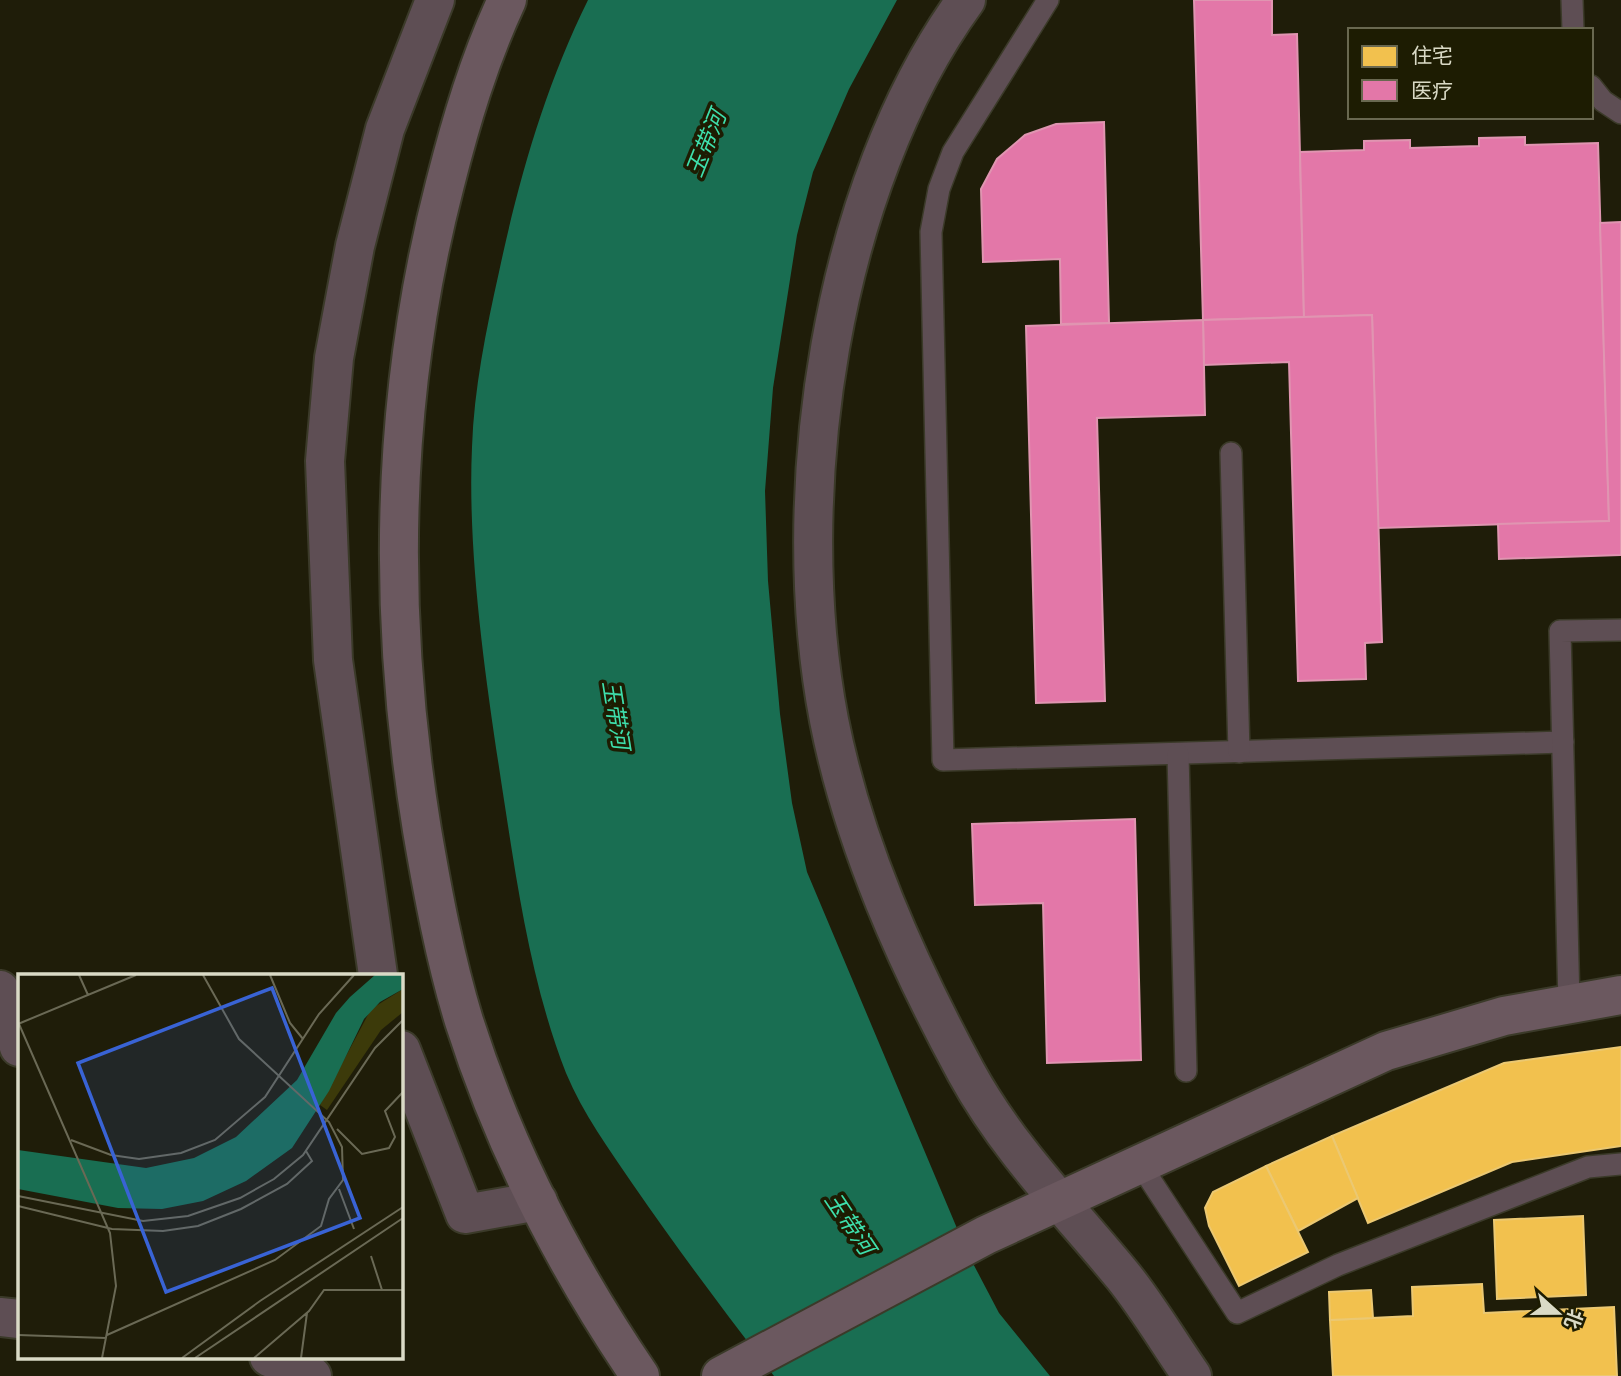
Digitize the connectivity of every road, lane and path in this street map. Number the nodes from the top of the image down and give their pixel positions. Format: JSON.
{"nodes":[{"id":1,"x":435,"y":0,"type":"edge"},
{"id":2,"x":507,"y":0,"type":"edge"},
{"id":3,"x":966,"y":0,"type":"edge"},
{"id":4,"x":1048,"y":0,"type":"edge"},
{"id":5,"x":1572,"y":0,"type":"edge"},
{"id":6,"x":1573,"y":28,"type":"edge"},
{"id":7,"x":1593,"y":88,"type":"edge"},
{"id":8,"x":1621,"y":113,"type":"edge"},
{"id":9,"x":1231,"y":453,"type":"dead end"},
{"id":10,"x":1621,"y":630,"type":"edge"},
{"id":11,"x":1563,"y":742,"type":"junction"},
{"id":12,"x":1239,"y":751,"type":"junction"},
{"id":13,"x":1178,"y":754,"type":"junction"},
{"id":14,"x":378,"y":974,"type":"edge"},
{"id":15,"x":0,"y":990,"type":"edge"},
{"id":16,"x":1621,"y":995,"type":"edge"},
{"id":17,"x":1569,"y":1004,"type":"junction"},
{"id":18,"x":18,"y":1043,"type":"edge"},
{"id":19,"x":402,"y":1053,"type":"edge"},
{"id":20,"x":1186,"y":1071,"type":"dead end"},
{"id":21,"x":1140,"y":1164,"type":"junction"},
{"id":22,"x":1621,"y":1164,"type":"edge"},
{"id":23,"x":538,"y":1201,"type":"junction"},
{"id":24,"x":1059,"y":1202,"type":"junction"},
{"id":25,"x":0,"y":1317,"type":"edge"},
{"id":26,"x":18,"y":1319,"type":"edge"},
{"id":27,"x":271,"y":1358,"type":"edge"},
{"id":28,"x":733,"y":1369,"type":"edge"},
{"id":29,"x":312,"y":1376,"type":"edge"},
{"id":30,"x":640,"y":1376,"type":"edge"},
{"id":31,"x":1192,"y":1376,"type":"edge"}],
"edges":[{"from":1,"to":14,"type":"street"},
{"from":2,"to":23,"type":"street"},
{"from":3,"to":24,"type":"street"},
{"from":4,"to":13,"type":"lane"},
{"from":5,"to":6,"type":"lane"},
{"from":7,"to":8,"type":"lane"},
{"from":9,"to":12,"type":"lane"},
{"from":10,"to":11,"type":"lane"},
{"from":11,"to":12,"type":"lane"},
{"from":11,"to":17,"type":"lane"},
{"from":12,"to":13,"type":"lane"},
{"from":13,"to":20,"type":"lane"},
{"from":15,"to":18,"type":"street"},
{"from":16,"to":17,"type":"street"},
{"from":17,"to":21,"type":"street"},
{"from":19,"to":23,"type":"street"},
{"from":21,"to":22,"type":"lane"},
{"from":21,"to":24,"type":"street"},
{"from":23,"to":30,"type":"street"},
{"from":24,"to":28,"type":"street"},
{"from":24,"to":31,"type":"street"},
{"from":25,"to":26,"type":"street"},
{"from":27,"to":29,"type":"street"}]}
